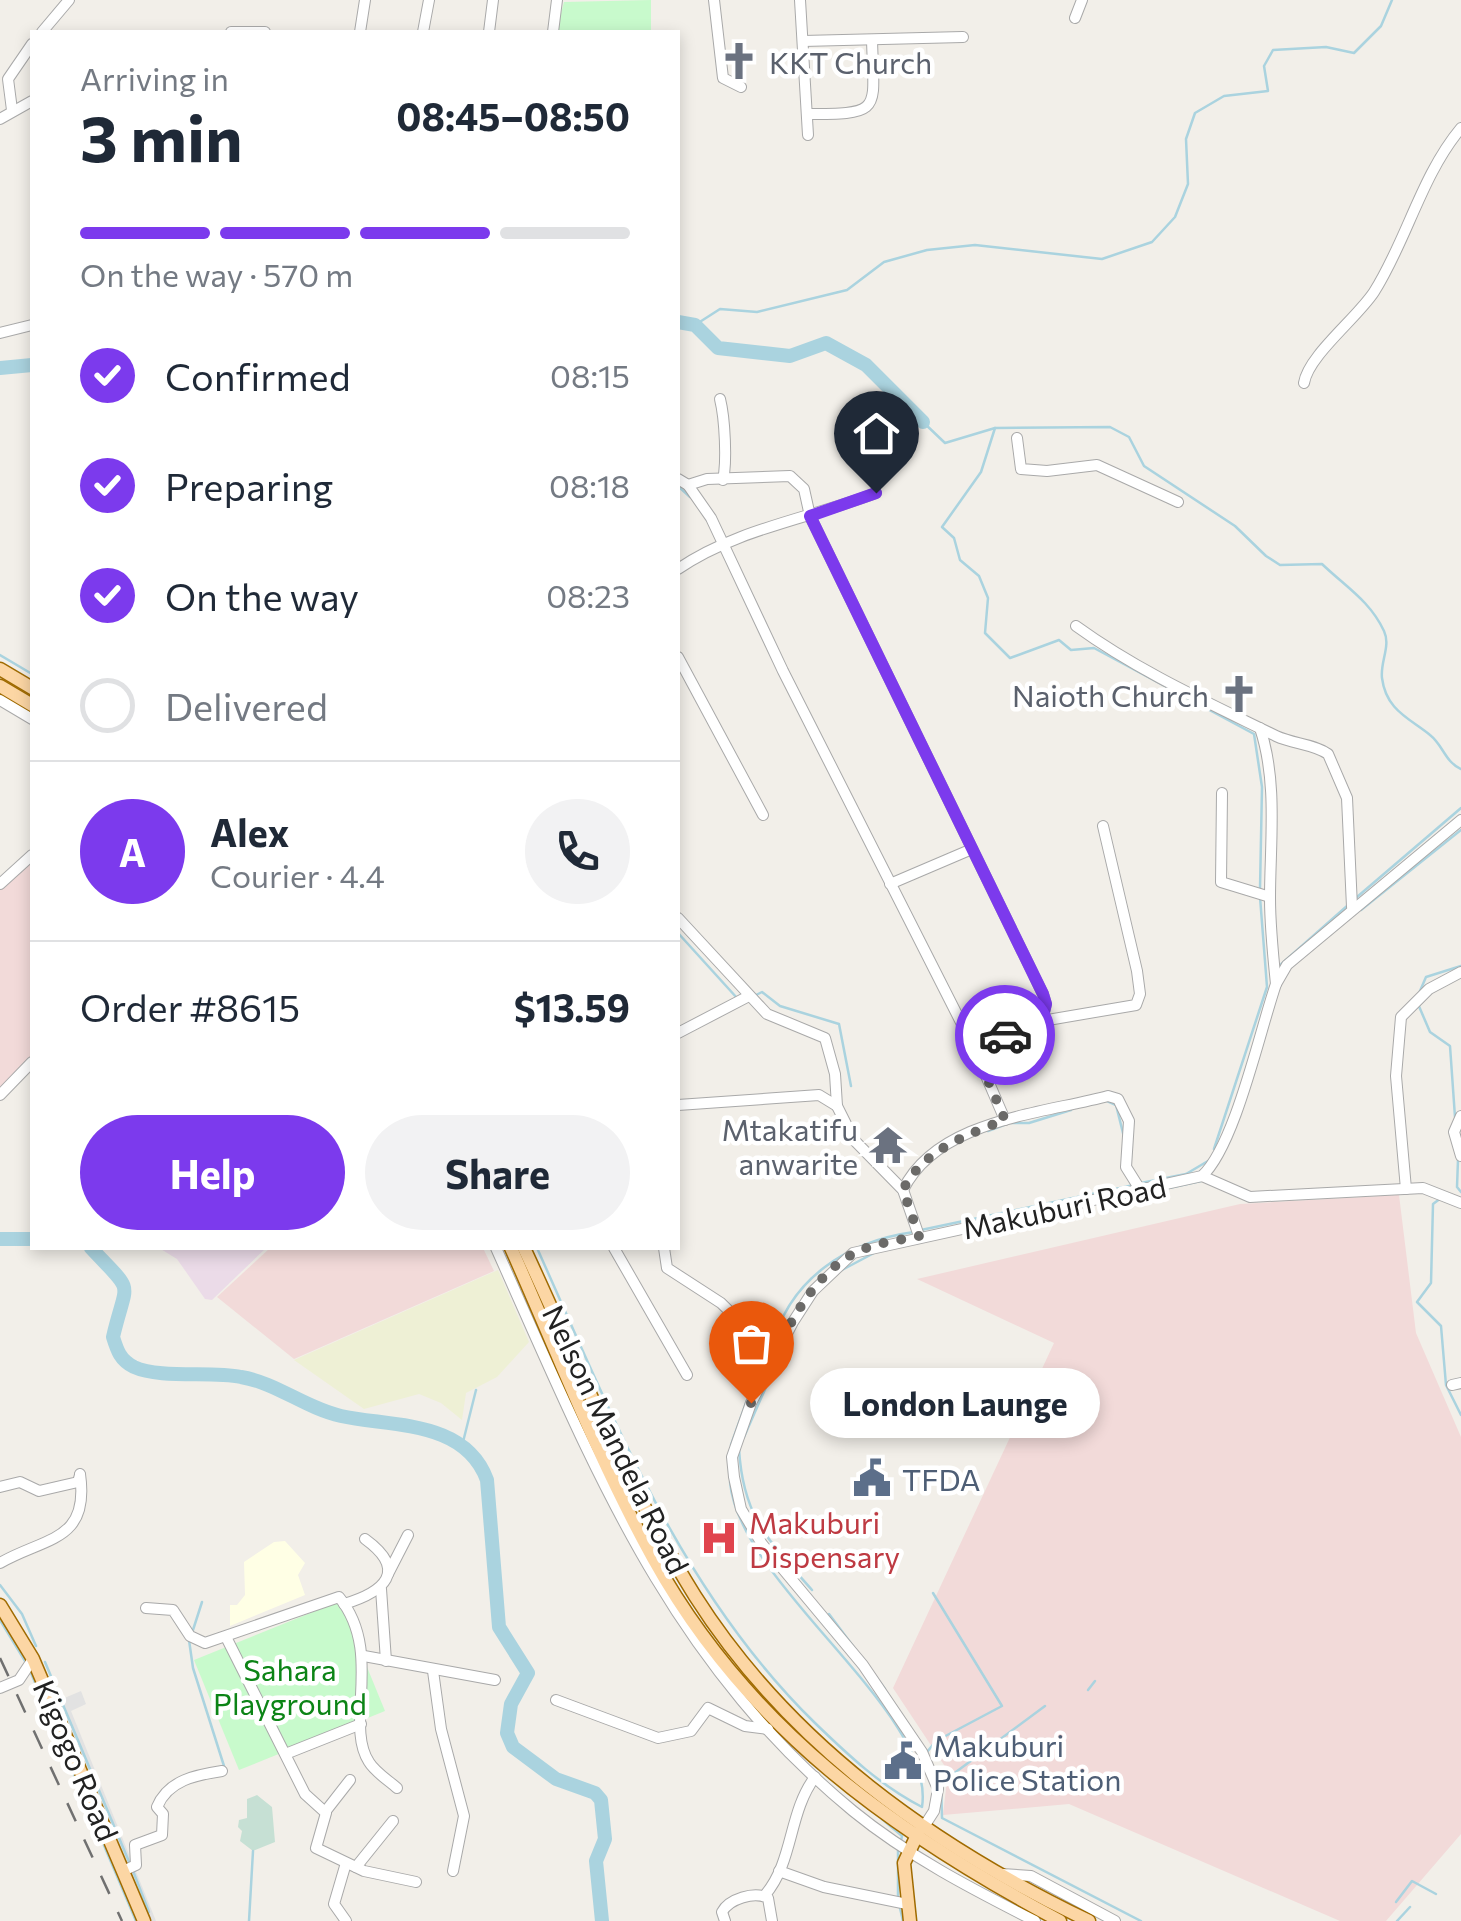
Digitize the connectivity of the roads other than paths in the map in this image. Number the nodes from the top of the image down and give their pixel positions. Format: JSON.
{"nodes":[{"id":1,"x":69,"y":0,"type":"edge"},
{"id":2,"x":365,"y":0,"type":"edge"},
{"id":3,"x":429,"y":0,"type":"edge"},
{"id":4,"x":493,"y":0,"type":"edge"},
{"id":5,"x":557,"y":0,"type":"edge"},
{"id":6,"x":714,"y":0,"type":"edge"},
{"id":7,"x":800,"y":0,"type":"edge"},
{"id":8,"x":1082,"y":0,"type":"edge"},
{"id":9,"x":1076,"y":18,"type":"dead end"},
{"id":10,"x":44,"y":30,"type":"edge"},
{"id":11,"x":360,"y":30,"type":"edge"},
{"id":12,"x":423,"y":30,"type":"edge"},
{"id":13,"x":489,"y":30,"type":"edge"},
{"id":14,"x":552,"y":30,"type":"edge"},
{"id":15,"x":963,"y":38,"type":"dead end"},
{"id":16,"x":872,"y":40,"type":"junction"},
{"id":17,"x":803,"y":41,"type":"junction"},
{"id":18,"x":30,"y":46,"type":"edge"},
{"id":19,"x":4,"y":76,"type":"edge"},
{"id":20,"x":741,"y":87,"type":"dead end"},
{"id":21,"x":30,"y":102,"type":"edge"},
{"id":22,"x":12,"y":110,"type":"junction"},
{"id":23,"x":807,"y":114,"type":"junction"},
{"id":24,"x":0,"y":119,"type":"edge"},
{"id":25,"x":1461,"y":128,"type":"edge"},
{"id":26,"x":808,"y":135,"type":"dead end"},
{"id":27,"x":30,"y":325,"type":"edge"},
{"id":28,"x":0,"y":333,"type":"edge"},
{"id":29,"x":1304,"y":383,"type":"dead end"},
{"id":30,"x":720,"y":399,"type":"dead end"},
{"id":31,"x":1017,"y":438,"type":"dead end"},
{"id":32,"x":723,"y":480,"type":"junction"},
{"id":33,"x":683,"y":482,"type":"edge"},
{"id":34,"x":876,"y":493,"type":"dead end"},
{"id":35,"x":1178,"y":502,"type":"dead end"},
{"id":36,"x":810,"y":516,"type":"junction"},
{"id":37,"x":722,"y":547,"type":"junction"},
{"id":38,"x":680,"y":568,"type":"edge"},
{"id":39,"x":1076,"y":626,"type":"dead end"},
{"id":40,"x":680,"y":660,"type":"edge"},
{"id":41,"x":0,"y":669,"type":"edge"},
{"id":42,"x":0,"y":686,"type":"edge"},
{"id":43,"x":30,"y":687,"type":"edge"},
{"id":44,"x":0,"y":700,"type":"edge"},
{"id":45,"x":30,"y":704,"type":"edge"},
{"id":46,"x":30,"y":718,"type":"edge"},
{"id":47,"x":1260,"y":728,"type":"junction"},
{"id":48,"x":1222,"y":792,"type":"dead end"},
{"id":49,"x":764,"y":815,"type":"dead end"},
{"id":50,"x":1461,"y":820,"type":"edge"},
{"id":51,"x":1103,"y":826,"type":"dead end"},
{"id":52,"x":972,"y":849,"type":"junction"},
{"id":53,"x":30,"y":857,"type":"edge"},
{"id":54,"x":0,"y":884,"type":"edge"},
{"id":55,"x":890,"y":884,"type":"junction"},
{"id":56,"x":1270,"y":897,"type":"junction"},
{"id":57,"x":1352,"y":907,"type":"junction"},
{"id":58,"x":680,"y":920,"type":"edge"},
{"id":59,"x":1461,"y":972,"type":"edge"},
{"id":60,"x":1276,"y":984,"type":"junction"},
{"id":61,"x":748,"y":997,"type":"junction"},
{"id":62,"x":1042,"y":1020,"type":"junction"},
{"id":63,"x":680,"y":1032,"type":"edge"},
{"id":64,"x":974,"y":1048,"type":"junction"},
{"id":65,"x":30,"y":1064,"type":"edge"},
{"id":66,"x":0,"y":1095,"type":"edge"},
{"id":67,"x":680,"y":1106,"type":"edge"},
{"id":68,"x":837,"y":1106,"type":"junction"},
{"id":69,"x":1461,"y":1116,"type":"edge"},
{"id":70,"x":1005,"y":1120,"type":"junction"},
{"id":71,"x":1461,"y":1156,"type":"edge"},
{"id":72,"x":1202,"y":1176,"type":"junction"},
{"id":73,"x":1406,"y":1189,"type":"junction"},
{"id":74,"x":903,"y":1190,"type":"junction"},
{"id":75,"x":1141,"y":1191,"type":"junction"},
{"id":76,"x":1459,"y":1199,"type":"edge"},
{"id":77,"x":919,"y":1236,"type":"junction"},
{"id":78,"x":497,"y":1250,"type":"edge"},
{"id":79,"x":511,"y":1250,"type":"edge"},
{"id":80,"x":525,"y":1250,"type":"edge"},
{"id":81,"x":615,"y":1250,"type":"edge"},
{"id":82,"x":664,"y":1250,"type":"edge"},
{"id":83,"x":775,"y":1356,"type":"junction"},
{"id":84,"x":687,"y":1375,"type":"dead end"},
{"id":85,"x":0,"y":1486,"type":"edge"},
{"id":86,"x":408,"y":1535,"type":"dead end"},
{"id":87,"x":365,"y":1539,"type":"dead end"},
{"id":88,"x":0,"y":1563,"type":"edge"},
{"id":89,"x":388,"y":1574,"type":"junction"},
{"id":90,"x":382,"y":1589,"type":"junction"},
{"id":91,"x":344,"y":1604,"type":"junction"},
{"id":92,"x":0,"y":1605,"type":"edge"},
{"id":93,"x":146,"y":1608,"type":"dead end"},
{"id":94,"x":227,"y":1638,"type":"junction"},
{"id":95,"x":364,"y":1656,"type":"junction"},
{"id":96,"x":33,"y":1659,"type":"junction"},
{"id":97,"x":386,"y":1661,"type":"junction"},
{"id":98,"x":433,"y":1672,"type":"junction"},
{"id":99,"x":495,"y":1680,"type":"dead end"},
{"id":100,"x":0,"y":1688,"type":"edge"},
{"id":101,"x":556,"y":1700,"type":"dead end"},
{"id":102,"x":360,"y":1724,"type":"junction"},
{"id":103,"x":772,"y":1726,"type":"junction"},
{"id":104,"x":288,"y":1753,"type":"junction"},
{"id":105,"x":222,"y":1770,"type":"dead end"},
{"id":106,"x":815,"y":1778,"type":"junction"},
{"id":107,"x":350,"y":1780,"type":"dead end"},
{"id":108,"x":397,"y":1788,"type":"dead end"},
{"id":109,"x":325,"y":1812,"type":"junction"},
{"id":110,"x":393,"y":1822,"type":"dead end"},
{"id":111,"x":915,"y":1838,"type":"junction"},
{"id":112,"x":351,"y":1865,"type":"junction"},
{"id":113,"x":124,"y":1870,"type":"junction"},
{"id":114,"x":454,"y":1871,"type":"dead end"},
{"id":115,"x":779,"y":1872,"type":"junction"},
{"id":116,"x":1002,"y":1874,"type":"junction"},
{"id":117,"x":416,"y":1882,"type":"dead end"},
{"id":118,"x":765,"y":1895,"type":"junction"},
{"id":119,"x":907,"y":1904,"type":"junction"},
{"id":120,"x":144,"y":1921,"type":"edge"},
{"id":121,"x":346,"y":1921,"type":"edge"},
{"id":122,"x":725,"y":1921,"type":"edge"},
{"id":123,"x":772,"y":1921,"type":"edge"},
{"id":124,"x":910,"y":1921,"type":"edge"},
{"id":125,"x":1034,"y":1921,"type":"edge"},
{"id":126,"x":1060,"y":1921,"type":"edge"},
{"id":127,"x":1088,"y":1921,"type":"edge"},
{"id":128,"x":1115,"y":1921,"type":"edge"}],
"edges":[{"from":1,"to":10,"type":"street"},
{"from":2,"to":11,"type":"street"},
{"from":3,"to":12,"type":"street"},
{"from":4,"to":13,"type":"street"},
{"from":5,"to":14,"type":"street"},
{"from":6,"to":20,"type":"street"},
{"from":7,"to":17,"type":"street"},
{"from":8,"to":9,"type":"street"},
{"from":15,"to":16,"type":"street"},
{"from":16,"to":17,"type":"street"},
{"from":16,"to":23,"type":"street"},
{"from":17,"to":23,"type":"street"},
{"from":18,"to":19,"type":"street"},
{"from":19,"to":22,"type":"street"},
{"from":21,"to":22,"type":"street"},
{"from":22,"to":24,"type":"street"},
{"from":23,"to":26,"type":"street"},
{"from":25,"to":29,"type":"street"},
{"from":27,"to":28,"type":"street"},
{"from":30,"to":32,"type":"street"},
{"from":31,"to":35,"type":"street"},
{"from":32,"to":33,"type":"street"},
{"from":32,"to":36,"type":"street"},
{"from":33,"to":37,"type":"street"},
{"from":34,"to":36,"type":"street"},
{"from":36,"to":37,"type":"street"},
{"from":36,"to":52,"type":"street"},
{"from":37,"to":38,"type":"street"},
{"from":37,"to":55,"type":"street"},
{"from":39,"to":47,"type":"street"},
{"from":40,"to":49,"type":"street"},
{"from":41,"to":43,"type":"main road"},
{"from":42,"to":45,"type":"main road"},
{"from":44,"to":46,"type":"street"},
{"from":47,"to":56,"type":"street"},
{"from":47,"to":57,"type":"street"},
{"from":48,"to":56,"type":"street"},
{"from":50,"to":57,"type":"street","name":"Makuburi Road"},
{"from":51,"to":62,"type":"street"},
{"from":52,"to":55,"type":"street"},
{"from":52,"to":62,"type":"street"},
{"from":53,"to":54,"type":"street"},
{"from":55,"to":64,"type":"street"},
{"from":56,"to":60,"type":"street"},
{"from":57,"to":60,"type":"street","name":"Makuburi Road"},
{"from":58,"to":61,"type":"street"},
{"from":59,"to":73,"type":"street"},
{"from":60,"to":72,"type":"street","name":"Makuburi Road"},
{"from":61,"to":63,"type":"street"},
{"from":61,"to":68,"type":"street"},
{"from":62,"to":64,"type":"street"},
{"from":64,"to":70,"type":"street"},
{"from":65,"to":66,"type":"street"},
{"from":67,"to":68,"type":"street"},
{"from":68,"to":74,"type":"street"},
{"from":69,"to":71,"type":"street"},
{"from":70,"to":74,"type":"street"},
{"from":70,"to":75,"type":"street"},
{"from":72,"to":73,"type":"street"},
{"from":72,"to":75,"type":"street","name":"Makuburi Road"},
{"from":73,"to":76,"type":"street"},
{"from":74,"to":77,"type":"street"},
{"from":75,"to":77,"type":"street","name":"Makuburi Road"},
{"from":77,"to":83,"type":"street","name":"Makuburi Road"},
{"from":78,"to":103,"type":"street"},
{"from":79,"to":103,"type":"main road","name":"Nelson Mandela Road"},
{"from":80,"to":111,"type":"main road","name":"Nelson Mandela Road"},
{"from":81,"to":84,"type":"street"},
{"from":82,"to":83,"type":"street"},
{"from":83,"to":111,"type":"street","name":"Makuburi Road"},
{"from":85,"to":88,"type":"street"},
{"from":86,"to":89,"type":"street"},
{"from":87,"to":89,"type":"street"},
{"from":89,"to":90,"type":"street"},
{"from":90,"to":91,"type":"street"},
{"from":90,"to":97,"type":"street"},
{"from":91,"to":94,"type":"street"},
{"from":91,"to":95,"type":"street"},
{"from":92,"to":96,"type":"main road","name":"Kigogo Road"},
{"from":93,"to":94,"type":"street"},
{"from":94,"to":104,"type":"street"},
{"from":95,"to":97,"type":"street"},
{"from":95,"to":102,"type":"street"},
{"from":96,"to":100,"type":"street"},
{"from":96,"to":113,"type":"main road","name":"Kigogo Road"},
{"from":97,"to":98,"type":"street"},
{"from":98,"to":99,"type":"street"},
{"from":98,"to":114,"type":"street"},
{"from":101,"to":103,"type":"street"},
{"from":102,"to":104,"type":"street"},
{"from":102,"to":108,"type":"street"},
{"from":103,"to":106,"type":"street"},
{"from":103,"to":111,"type":"main road","name":"Nelson Mandela Road"},
{"from":104,"to":109,"type":"street"},
{"from":105,"to":113,"type":"street"},
{"from":106,"to":111,"type":"street"},
{"from":106,"to":115,"type":"street"},
{"from":107,"to":109,"type":"street"},
{"from":109,"to":112,"type":"street"},
{"from":110,"to":112,"type":"street"},
{"from":111,"to":116,"type":"main road","name":"Nelson Mandela Road"},
{"from":111,"to":119,"type":"main road"},
{"from":111,"to":125,"type":"street"},
{"from":111,"to":126,"type":"main road","name":"Nelson Mandela Road"},
{"from":112,"to":117,"type":"street"},
{"from":112,"to":121,"type":"street"},
{"from":113,"to":120,"type":"main road","name":"Kigogo Road"},
{"from":115,"to":118,"type":"street"},
{"from":115,"to":119,"type":"street"},
{"from":116,"to":127,"type":"main road","name":"Nelson Mandela Road"},
{"from":116,"to":128,"type":"street"},
{"from":118,"to":122,"type":"street"},
{"from":118,"to":123,"type":"street"},
{"from":119,"to":124,"type":"main road"}]}
